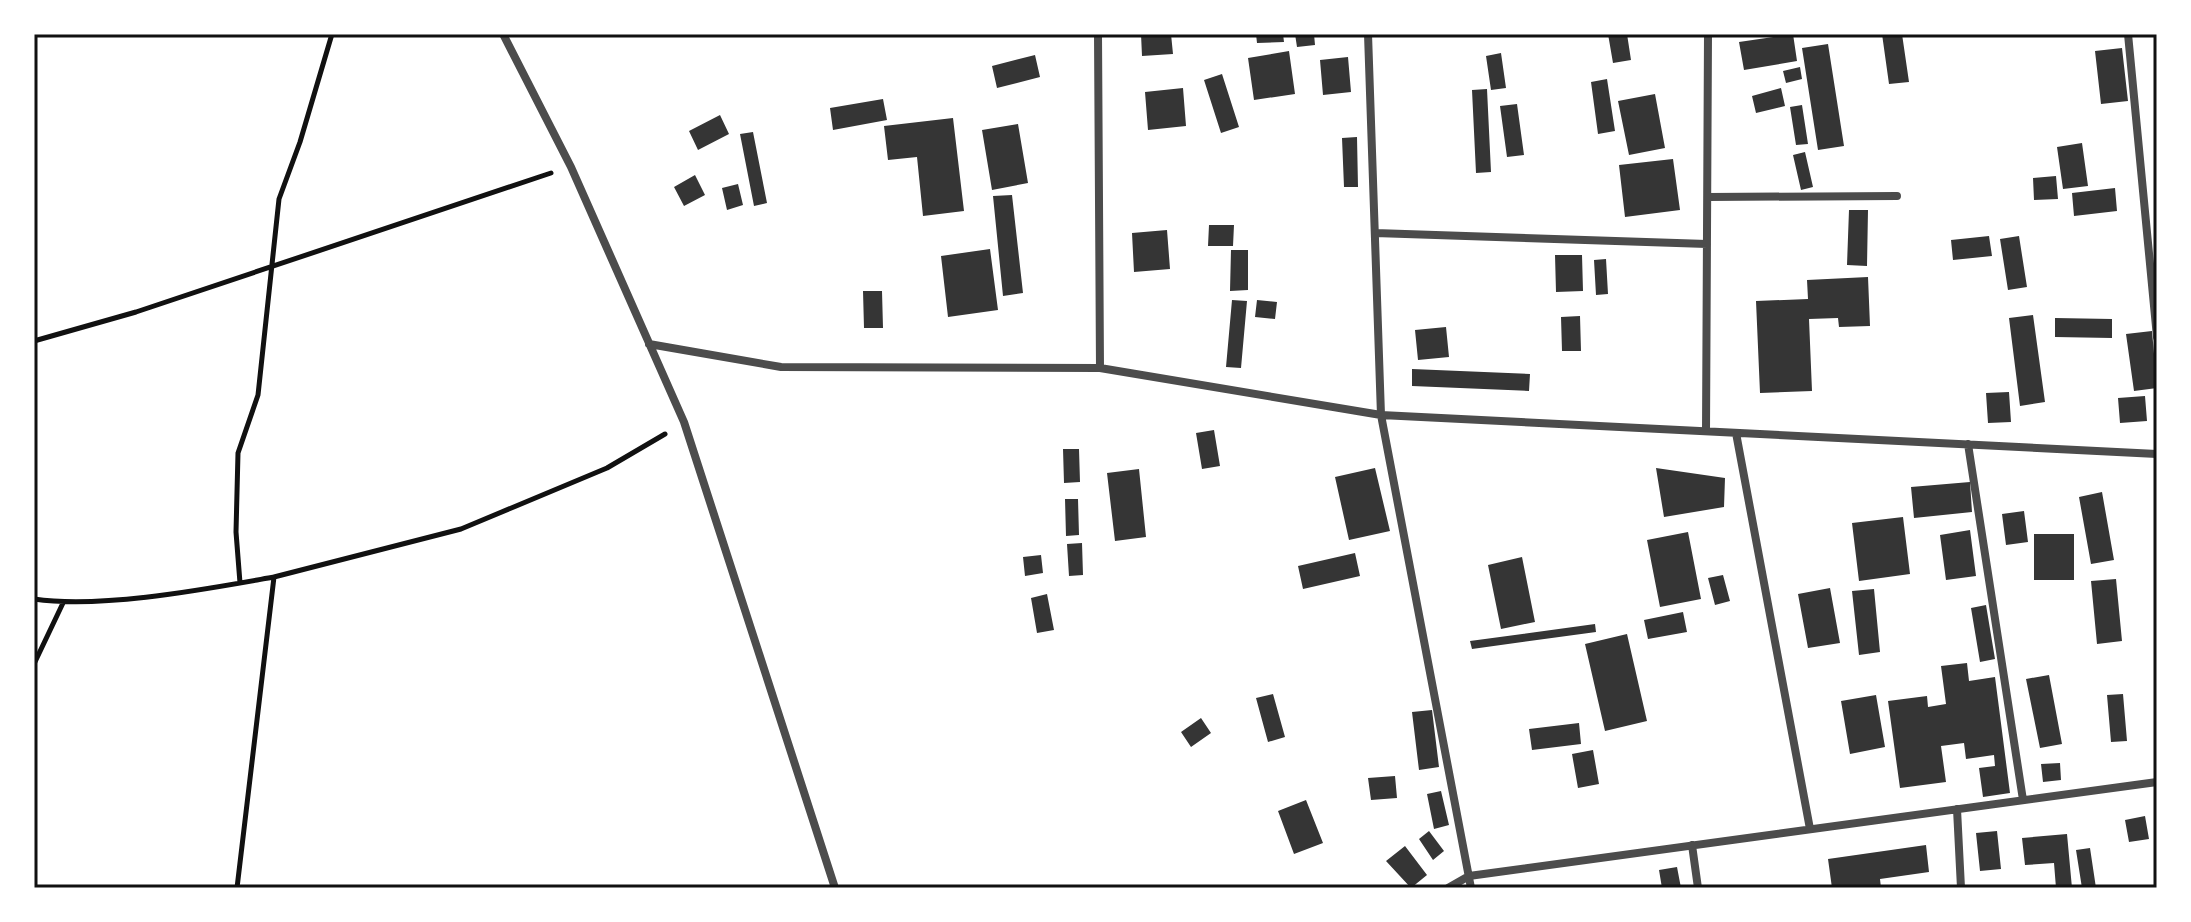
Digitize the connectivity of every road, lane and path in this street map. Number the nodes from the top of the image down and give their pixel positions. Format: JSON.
{"nodes":[{"id":1,"x":332,"y":34,"type":"edge"},
{"id":2,"x":503,"y":34,"type":"edge"},
{"id":3,"x":1098,"y":34,"type":"edge"},
{"id":4,"x":1368,"y":34,"type":"edge"},
{"id":5,"x":1708,"y":34,"type":"edge"},
{"id":6,"x":2128,"y":34,"type":"edge"},
{"id":7,"x":571,"y":167,"type":"junction"},
{"id":8,"x":1897,"y":196,"type":"dead end"},
{"id":9,"x":1708,"y":197,"type":"junction"},
{"id":10,"x":1375,"y":233,"type":"junction"},
{"id":11,"x":1707,"y":244,"type":"junction"},
{"id":12,"x":273,"y":263,"type":"junction"},
{"id":13,"x":2157,"y":337,"type":"edge"},
{"id":14,"x":34,"y":341,"type":"edge"},
{"id":15,"x":649,"y":344,"type":"junction"},
{"id":16,"x":1100,"y":368,"type":"junction"},
{"id":17,"x":1381,"y":415,"type":"junction"},
{"id":18,"x":684,"y":422,"type":"junction"},
{"id":19,"x":1706,"y":431,"type":"junction"},
{"id":20,"x":1736,"y":433,"type":"junction"},
{"id":21,"x":1968,"y":444,"type":"junction"},
{"id":22,"x":2157,"y":454,"type":"edge"},
{"id":23,"x":274,"y":577,"type":"junction"},
{"id":24,"x":240,"y":583,"type":"junction"},
{"id":25,"x":34,"y":599,"type":"edge"},
{"id":26,"x":63,"y":603,"type":"junction"},
{"id":27,"x":34,"y":664,"type":"edge"},
{"id":28,"x":2157,"y":782,"type":"edge"},
{"id":29,"x":2023,"y":800,"type":"junction"},
{"id":30,"x":1957,"y":809,"type":"junction"},
{"id":31,"x":1810,"y":829,"type":"junction"},
{"id":32,"x":1692,"y":845,"type":"junction"},
{"id":33,"x":1469,"y":876,"type":"junction"},
{"id":34,"x":237,"y":888,"type":"edge"},
{"id":35,"x":835,"y":888,"type":"edge"},
{"id":36,"x":1448,"y":888,"type":"edge"},
{"id":37,"x":1471,"y":888,"type":"edge"},
{"id":38,"x":1698,"y":888,"type":"edge"},
{"id":39,"x":1961,"y":888,"type":"edge"}],
"edges":[{"from":1,"to":12,"type":"path"},
{"from":2,"to":7,"type":"street"},
{"from":3,"to":16,"type":"street"},
{"from":4,"to":10,"type":"street"},
{"from":5,"to":9,"type":"street"},
{"from":6,"to":13,"type":"street"},
{"from":7,"to":12,"type":"path"},
{"from":7,"to":15,"type":"street"},
{"from":8,"to":9,"type":"street"},
{"from":9,"to":11,"type":"street"},
{"from":10,"to":11,"type":"street"},
{"from":10,"to":17,"type":"street"},
{"from":11,"to":19,"type":"street"},
{"from":12,"to":14,"type":"path"},
{"from":12,"to":24,"type":"path"},
{"from":15,"to":16,"type":"street"},
{"from":15,"to":18,"type":"street"},
{"from":16,"to":17,"type":"street"},
{"from":17,"to":19,"type":"street"},
{"from":17,"to":33,"type":"street"},
{"from":18,"to":23,"type":"path"},
{"from":18,"to":35,"type":"street"},
{"from":19,"to":20,"type":"street"},
{"from":20,"to":21,"type":"street"},
{"from":20,"to":31,"type":"street"},
{"from":21,"to":22,"type":"street"},
{"from":21,"to":29,"type":"street"},
{"from":23,"to":24,"type":"path"},
{"from":23,"to":34,"type":"path"},
{"from":24,"to":26,"type":"path"},
{"from":25,"to":26,"type":"path"},
{"from":26,"to":27,"type":"path"},
{"from":28,"to":29,"type":"street"},
{"from":29,"to":30,"type":"street"},
{"from":30,"to":31,"type":"street"},
{"from":30,"to":39,"type":"street"},
{"from":31,"to":32,"type":"street"},
{"from":32,"to":33,"type":"street"},
{"from":32,"to":38,"type":"street"},
{"from":33,"to":36,"type":"street"},
{"from":33,"to":37,"type":"street"}]}
